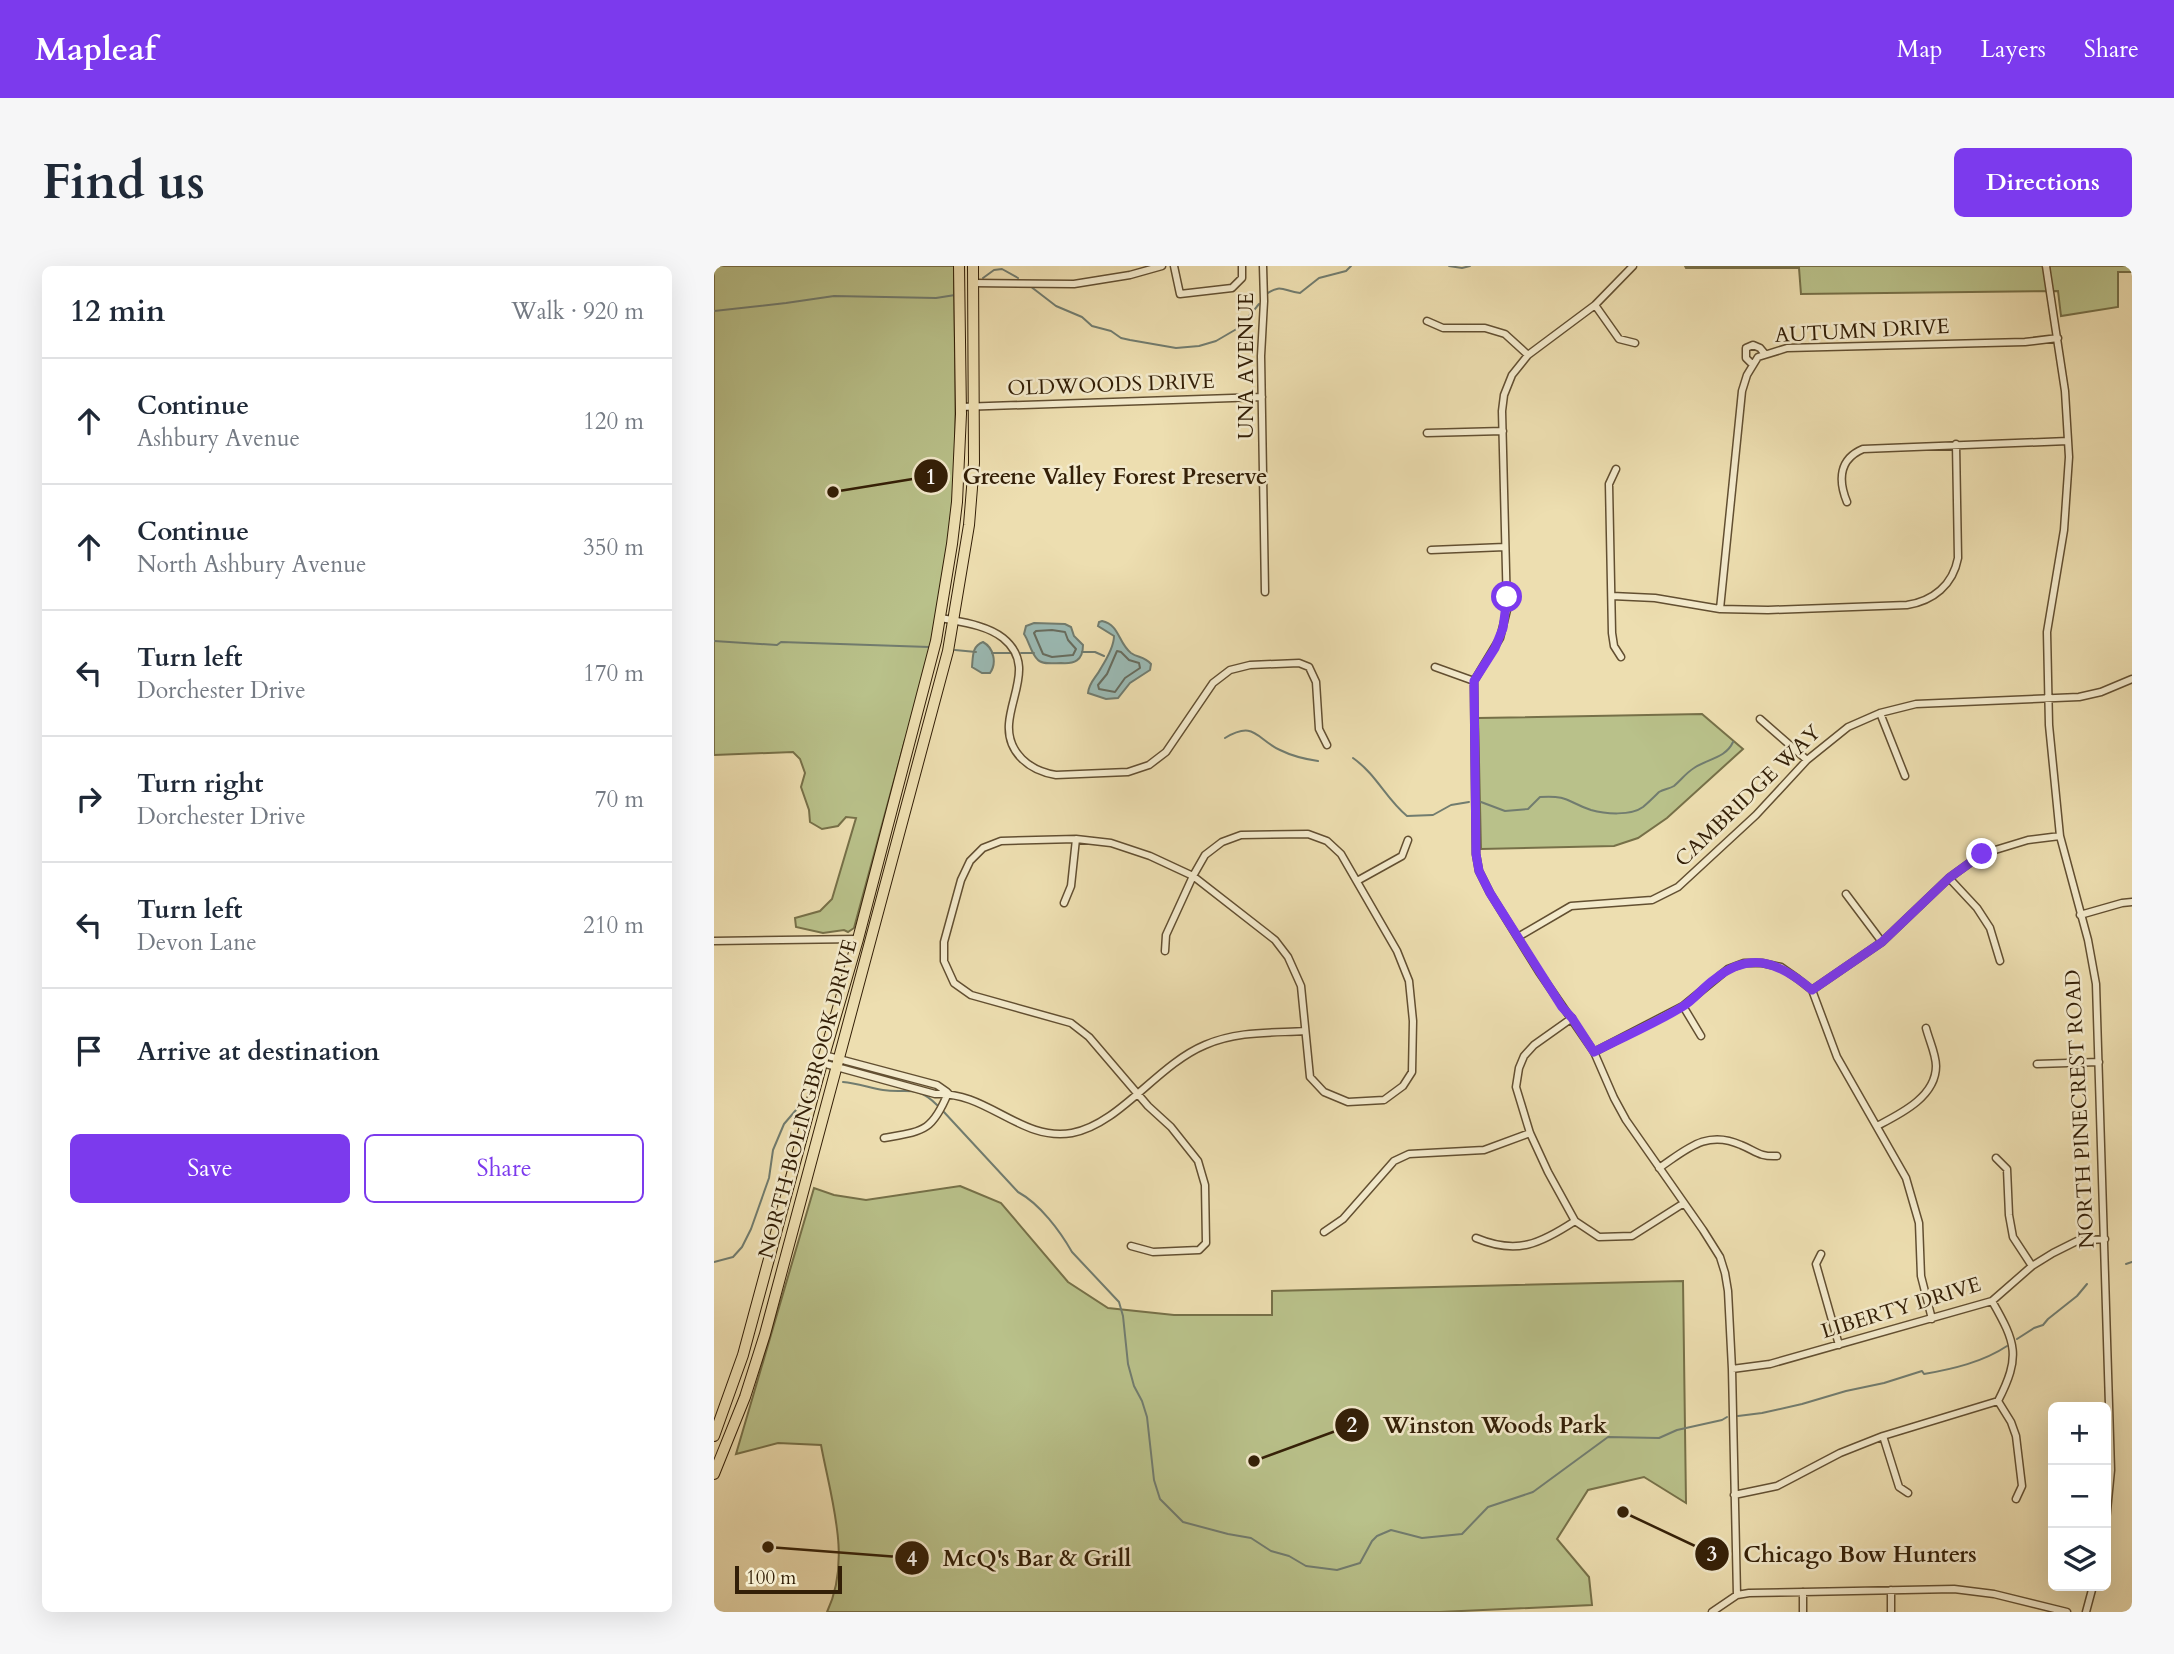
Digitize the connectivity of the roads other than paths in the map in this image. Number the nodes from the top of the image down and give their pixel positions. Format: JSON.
{"nodes":[{"id":1,"x":959,"y":266,"type":"edge"},
{"id":2,"x":973,"y":266,"type":"edge"},
{"id":3,"x":1162,"y":266,"type":"edge"},
{"id":4,"x":1174,"y":266,"type":"edge"},
{"id":5,"x":1242,"y":266,"type":"edge"},
{"id":6,"x":1264,"y":266,"type":"edge"},
{"id":7,"x":1633,"y":266,"type":"edge"},
{"id":8,"x":2046,"y":266,"type":"edge"},
{"id":9,"x":973,"y":284,"type":"junction"},
{"id":10,"x":1595,"y":305,"type":"junction"},
{"id":11,"x":1427,"y":321,"type":"dead end"},
{"id":12,"x":2058,"y":338,"type":"junction"},
{"id":13,"x":1635,"y":343,"type":"dead end"},
{"id":14,"x":1528,"y":355,"type":"junction"},
{"id":15,"x":1765,"y":355,"type":"junction"},
{"id":16,"x":1753,"y":365,"type":"junction"},
{"id":17,"x":1262,"y":397,"type":"junction"},
{"id":18,"x":960,"y":407,"type":"junction"},
{"id":19,"x":974,"y":407,"type":"junction"},
{"id":20,"x":1503,"y":431,"type":"junction"},
{"id":21,"x":1427,"y":433,"type":"dead end"},
{"id":22,"x":2068,"y":441,"type":"junction"},
{"id":23,"x":1956,"y":444,"type":"junction"},
{"id":24,"x":1616,"y":469,"type":"dead end"},
{"id":25,"x":1847,"y":502,"type":"dead end"},
{"id":26,"x":1505,"y":547,"type":"junction"},
{"id":27,"x":1431,"y":550,"type":"dead end"},
{"id":28,"x":1265,"y":592,"type":"dead end"},
{"id":29,"x":1612,"y":596,"type":"junction"},
{"id":30,"x":1720,"y":609,"type":"junction"},
{"id":31,"x":941,"y":618,"type":"junction"},
{"id":32,"x":953,"y":620,"type":"junction"},
{"id":33,"x":1621,"y":657,"type":"dead end"},
{"id":34,"x":1435,"y":667,"type":"dead end"},
{"id":35,"x":2132,"y":679,"type":"edge"},
{"id":36,"x":1474,"y":681,"type":"junction"},
{"id":37,"x":2048,"y":699,"type":"junction"},
{"id":38,"x":1880,"y":713,"type":"junction"},
{"id":39,"x":1760,"y":719,"type":"dead end"},
{"id":40,"x":1327,"y":745,"type":"dead end"},
{"id":41,"x":1807,"y":760,"type":"junction"},
{"id":42,"x":1905,"y":776,"type":"dead end"},
{"id":43,"x":2060,"y":836,"type":"junction"},
{"id":44,"x":1076,"y":839,"type":"junction"},
{"id":45,"x":1408,"y":840,"type":"dead end"},
{"id":46,"x":1193,"y":876,"type":"junction"},
{"id":47,"x":1949,"y":878,"type":"junction"},
{"id":48,"x":1357,"y":881,"type":"junction"},
{"id":49,"x":1846,"y":894,"type":"dead end"},
{"id":50,"x":2132,"y":902,"type":"edge"},
{"id":51,"x":1064,"y":903,"type":"dead end"},
{"id":52,"x":2081,"y":915,"type":"junction"},
{"id":53,"x":1518,"y":937,"type":"junction"},
{"id":54,"x":858,"y":939,"type":"junction"},
{"id":55,"x":714,"y":941,"type":"edge"},
{"id":56,"x":1882,"y":942,"type":"junction"},
{"id":57,"x":1166,"y":951,"type":"dead end"},
{"id":58,"x":2000,"y":961,"type":"dead end"},
{"id":59,"x":1812,"y":990,"type":"junction"},
{"id":60,"x":1683,"y":1006,"type":"junction"},
{"id":61,"x":1572,"y":1018,"type":"junction"},
{"id":62,"x":1926,"y":1028,"type":"dead end"},
{"id":63,"x":1306,"y":1031,"type":"junction"},
{"id":64,"x":1701,"y":1035,"type":"dead end"},
{"id":65,"x":1594,"y":1052,"type":"junction"},
{"id":66,"x":823,"y":1059,"type":"junction"},
{"id":67,"x":836,"y":1062,"type":"junction"},
{"id":68,"x":2099,"y":1062,"type":"junction"},
{"id":69,"x":2037,"y":1063,"type":"dead end"},
{"id":70,"x":1137,"y":1092,"type":"junction"},
{"id":71,"x":948,"y":1093,"type":"junction"},
{"id":72,"x":1877,"y":1126,"type":"junction"},
{"id":73,"x":1531,"y":1133,"type":"junction"},
{"id":74,"x":884,"y":1138,"type":"dead end"},
{"id":75,"x":1777,"y":1156,"type":"dead end"},
{"id":76,"x":1996,"y":1158,"type":"dead end"},
{"id":77,"x":1659,"y":1168,"type":"junction"},
{"id":78,"x":1684,"y":1203,"type":"junction"},
{"id":79,"x":1575,"y":1221,"type":"junction"},
{"id":80,"x":1324,"y":1232,"type":"dead end"},
{"id":81,"x":1476,"y":1238,"type":"dead end"},
{"id":82,"x":2105,"y":1239,"type":"junction"},
{"id":83,"x":1131,"y":1246,"type":"dead end"},
{"id":84,"x":1821,"y":1254,"type":"dead end"},
{"id":85,"x":2032,"y":1266,"type":"junction"},
{"id":86,"x":1992,"y":1301,"type":"junction"},
{"id":87,"x":1932,"y":1319,"type":"junction"},
{"id":88,"x":1839,"y":1345,"type":"junction"},
{"id":89,"x":1732,"y":1369,"type":"junction"},
{"id":90,"x":1998,"y":1401,"type":"junction"},
{"id":91,"x":714,"y":1436,"type":"edge"},
{"id":92,"x":1883,"y":1436,"type":"junction"},
{"id":93,"x":2111,"y":1465,"type":"edge"},
{"id":94,"x":714,"y":1474,"type":"edge"},
{"id":95,"x":1908,"y":1493,"type":"dead end"},
{"id":96,"x":1734,"y":1495,"type":"junction"},
{"id":97,"x":2016,"y":1499,"type":"dead end"},
{"id":98,"x":1891,"y":1590,"type":"junction"},
{"id":99,"x":2092,"y":1591,"type":"edge"},
{"id":100,"x":1803,"y":1592,"type":"junction"},
{"id":101,"x":1737,"y":1595,"type":"junction"},
{"id":102,"x":1712,"y":1612,"type":"edge"},
{"id":103,"x":1803,"y":1612,"type":"edge"},
{"id":104,"x":1891,"y":1612,"type":"edge"},
{"id":105,"x":2067,"y":1612,"type":"edge"},
{"id":106,"x":2086,"y":1612,"type":"edge"}],
"edges":[{"from":1,"to":18,"type":"main road","name":"NORTH BOLINGBROOK DRIVE"},
{"from":2,"to":9,"type":"main road","name":"NORTH BOLINGBROOK DRIVE"},
{"from":3,"to":9,"type":"street"},
{"from":4,"to":5,"type":"street"},
{"from":6,"to":17,"type":"street","name":"UNA AVENUE"},
{"from":7,"to":10,"type":"street"},
{"from":8,"to":12,"type":"street","name":"NORTH PINECREST ROAD"},
{"from":9,"to":19,"type":"main road","name":"NORTH BOLINGBROOK DRIVE"},
{"from":10,"to":13,"type":"street"},
{"from":10,"to":14,"type":"street"},
{"from":11,"to":14,"type":"street"},
{"from":12,"to":15,"type":"street","name":"AUTUMN DRIVE"},
{"from":12,"to":22,"type":"street","name":"NORTH PINECREST ROAD"},
{"from":14,"to":20,"type":"street"},
{"from":15,"to":16,"type":"street","name":"AUTUMN DRIVE"},
{"from":15,"to":16,"type":"street"},
{"from":16,"to":30,"type":"street","name":"AUTUMN DRIVE"},
{"from":17,"to":19,"type":"street","name":"OLDWOODS DRIVE"},
{"from":17,"to":28,"type":"street","name":"UNA AVENUE"},
{"from":18,"to":19,"type":"street","name":"OLDWOODS DRIVE"},
{"from":18,"to":31,"type":"main road","name":"NORTH BOLINGBROOK DRIVE"},
{"from":19,"to":32,"type":"main road","name":"NORTH BOLINGBROOK DRIVE"},
{"from":20,"to":21,"type":"street"},
{"from":20,"to":26,"type":"street"},
{"from":22,"to":23,"type":"street"},
{"from":22,"to":37,"type":"street","name":"NORTH PINECREST ROAD"},
{"from":23,"to":25,"type":"street"},
{"from":23,"to":30,"type":"street"},
{"from":24,"to":29,"type":"street"},
{"from":26,"to":27,"type":"street"},
{"from":26,"to":36,"type":"street"},
{"from":29,"to":30,"type":"street"},
{"from":29,"to":33,"type":"street"},
{"from":31,"to":32,"type":"street"},
{"from":31,"to":54,"type":"main road","name":"NORTH BOLINGBROOK DRIVE"},
{"from":32,"to":40,"type":"street"},
{"from":32,"to":67,"type":"main road","name":"NORTH BOLINGBROOK DRIVE"},
{"from":34,"to":36,"type":"street"},
{"from":35,"to":37,"type":"street","name":"CAMBRIDGE WAY"},
{"from":36,"to":53,"type":"street"},
{"from":37,"to":38,"type":"street","name":"CAMBRIDGE WAY"},
{"from":37,"to":43,"type":"street","name":"NORTH PINECREST ROAD"},
{"from":38,"to":41,"type":"street","name":"CAMBRIDGE WAY"},
{"from":38,"to":42,"type":"street"},
{"from":39,"to":41,"type":"street"},
{"from":41,"to":53,"type":"street","name":"CAMBRIDGE WAY"},
{"from":43,"to":47,"type":"street"},
{"from":43,"to":52,"type":"street","name":"NORTH PINECREST ROAD"},
{"from":44,"to":46,"type":"street"},
{"from":44,"to":51,"type":"street"},
{"from":44,"to":70,"type":"street"},
{"from":45,"to":48,"type":"street"},
{"from":46,"to":48,"type":"street"},
{"from":46,"to":57,"type":"street"},
{"from":46,"to":63,"type":"street"},
{"from":47,"to":56,"type":"street"},
{"from":47,"to":58,"type":"street"},
{"from":48,"to":63,"type":"street"},
{"from":49,"to":56,"type":"street"},
{"from":50,"to":52,"type":"street"},
{"from":52,"to":68,"type":"street","name":"NORTH PINECREST ROAD"},
{"from":53,"to":61,"type":"street"},
{"from":54,"to":55,"type":"street"},
{"from":54,"to":66,"type":"main road","name":"NORTH BOLINGBROOK DRIVE"},
{"from":56,"to":59,"type":"street"},
{"from":59,"to":60,"type":"street"},
{"from":59,"to":72,"type":"street"},
{"from":60,"to":64,"type":"street"},
{"from":60,"to":65,"type":"street"},
{"from":61,"to":65,"type":"street"},
{"from":61,"to":73,"type":"street"},
{"from":62,"to":72,"type":"street"},
{"from":63,"to":70,"type":"street"},
{"from":65,"to":77,"type":"street"},
{"from":66,"to":67,"type":"street"},
{"from":66,"to":91,"type":"main road","name":"NORTH BOLINGBROOK DRIVE"},
{"from":67,"to":71,"type":"street"},
{"from":67,"to":94,"type":"main road","name":"NORTH BOLINGBROOK DRIVE"},
{"from":68,"to":69,"type":"street"},
{"from":68,"to":82,"type":"street","name":"NORTH PINECREST ROAD"},
{"from":70,"to":71,"type":"street"},
{"from":70,"to":83,"type":"street"},
{"from":71,"to":74,"type":"street"},
{"from":72,"to":87,"type":"street"},
{"from":73,"to":79,"type":"street"},
{"from":73,"to":80,"type":"street"},
{"from":75,"to":77,"type":"street"},
{"from":76,"to":85,"type":"street"},
{"from":77,"to":78,"type":"street"},
{"from":78,"to":79,"type":"street"},
{"from":78,"to":89,"type":"street"},
{"from":79,"to":81,"type":"street"},
{"from":82,"to":85,"type":"street","name":"LIBERTY DRIVE"},
{"from":82,"to":93,"type":"street","name":"NORTH PINECREST ROAD"},
{"from":84,"to":88,"type":"street"},
{"from":85,"to":86,"type":"street","name":"LIBERTY DRIVE"},
{"from":86,"to":87,"type":"street","name":"LIBERTY DRIVE"},
{"from":86,"to":90,"type":"street"},
{"from":87,"to":88,"type":"street","name":"LIBERTY DRIVE"},
{"from":88,"to":89,"type":"street","name":"LIBERTY DRIVE"},
{"from":89,"to":96,"type":"street"},
{"from":90,"to":92,"type":"street"},
{"from":90,"to":97,"type":"street"},
{"from":92,"to":95,"type":"street"},
{"from":92,"to":96,"type":"street"},
{"from":96,"to":101,"type":"street"},
{"from":98,"to":100,"type":"street"},
{"from":98,"to":104,"type":"street"},
{"from":98,"to":105,"type":"street"},
{"from":99,"to":106,"type":"street"},
{"from":100,"to":101,"type":"street"},
{"from":100,"to":103,"type":"street"},
{"from":101,"to":102,"type":"street"}]}
